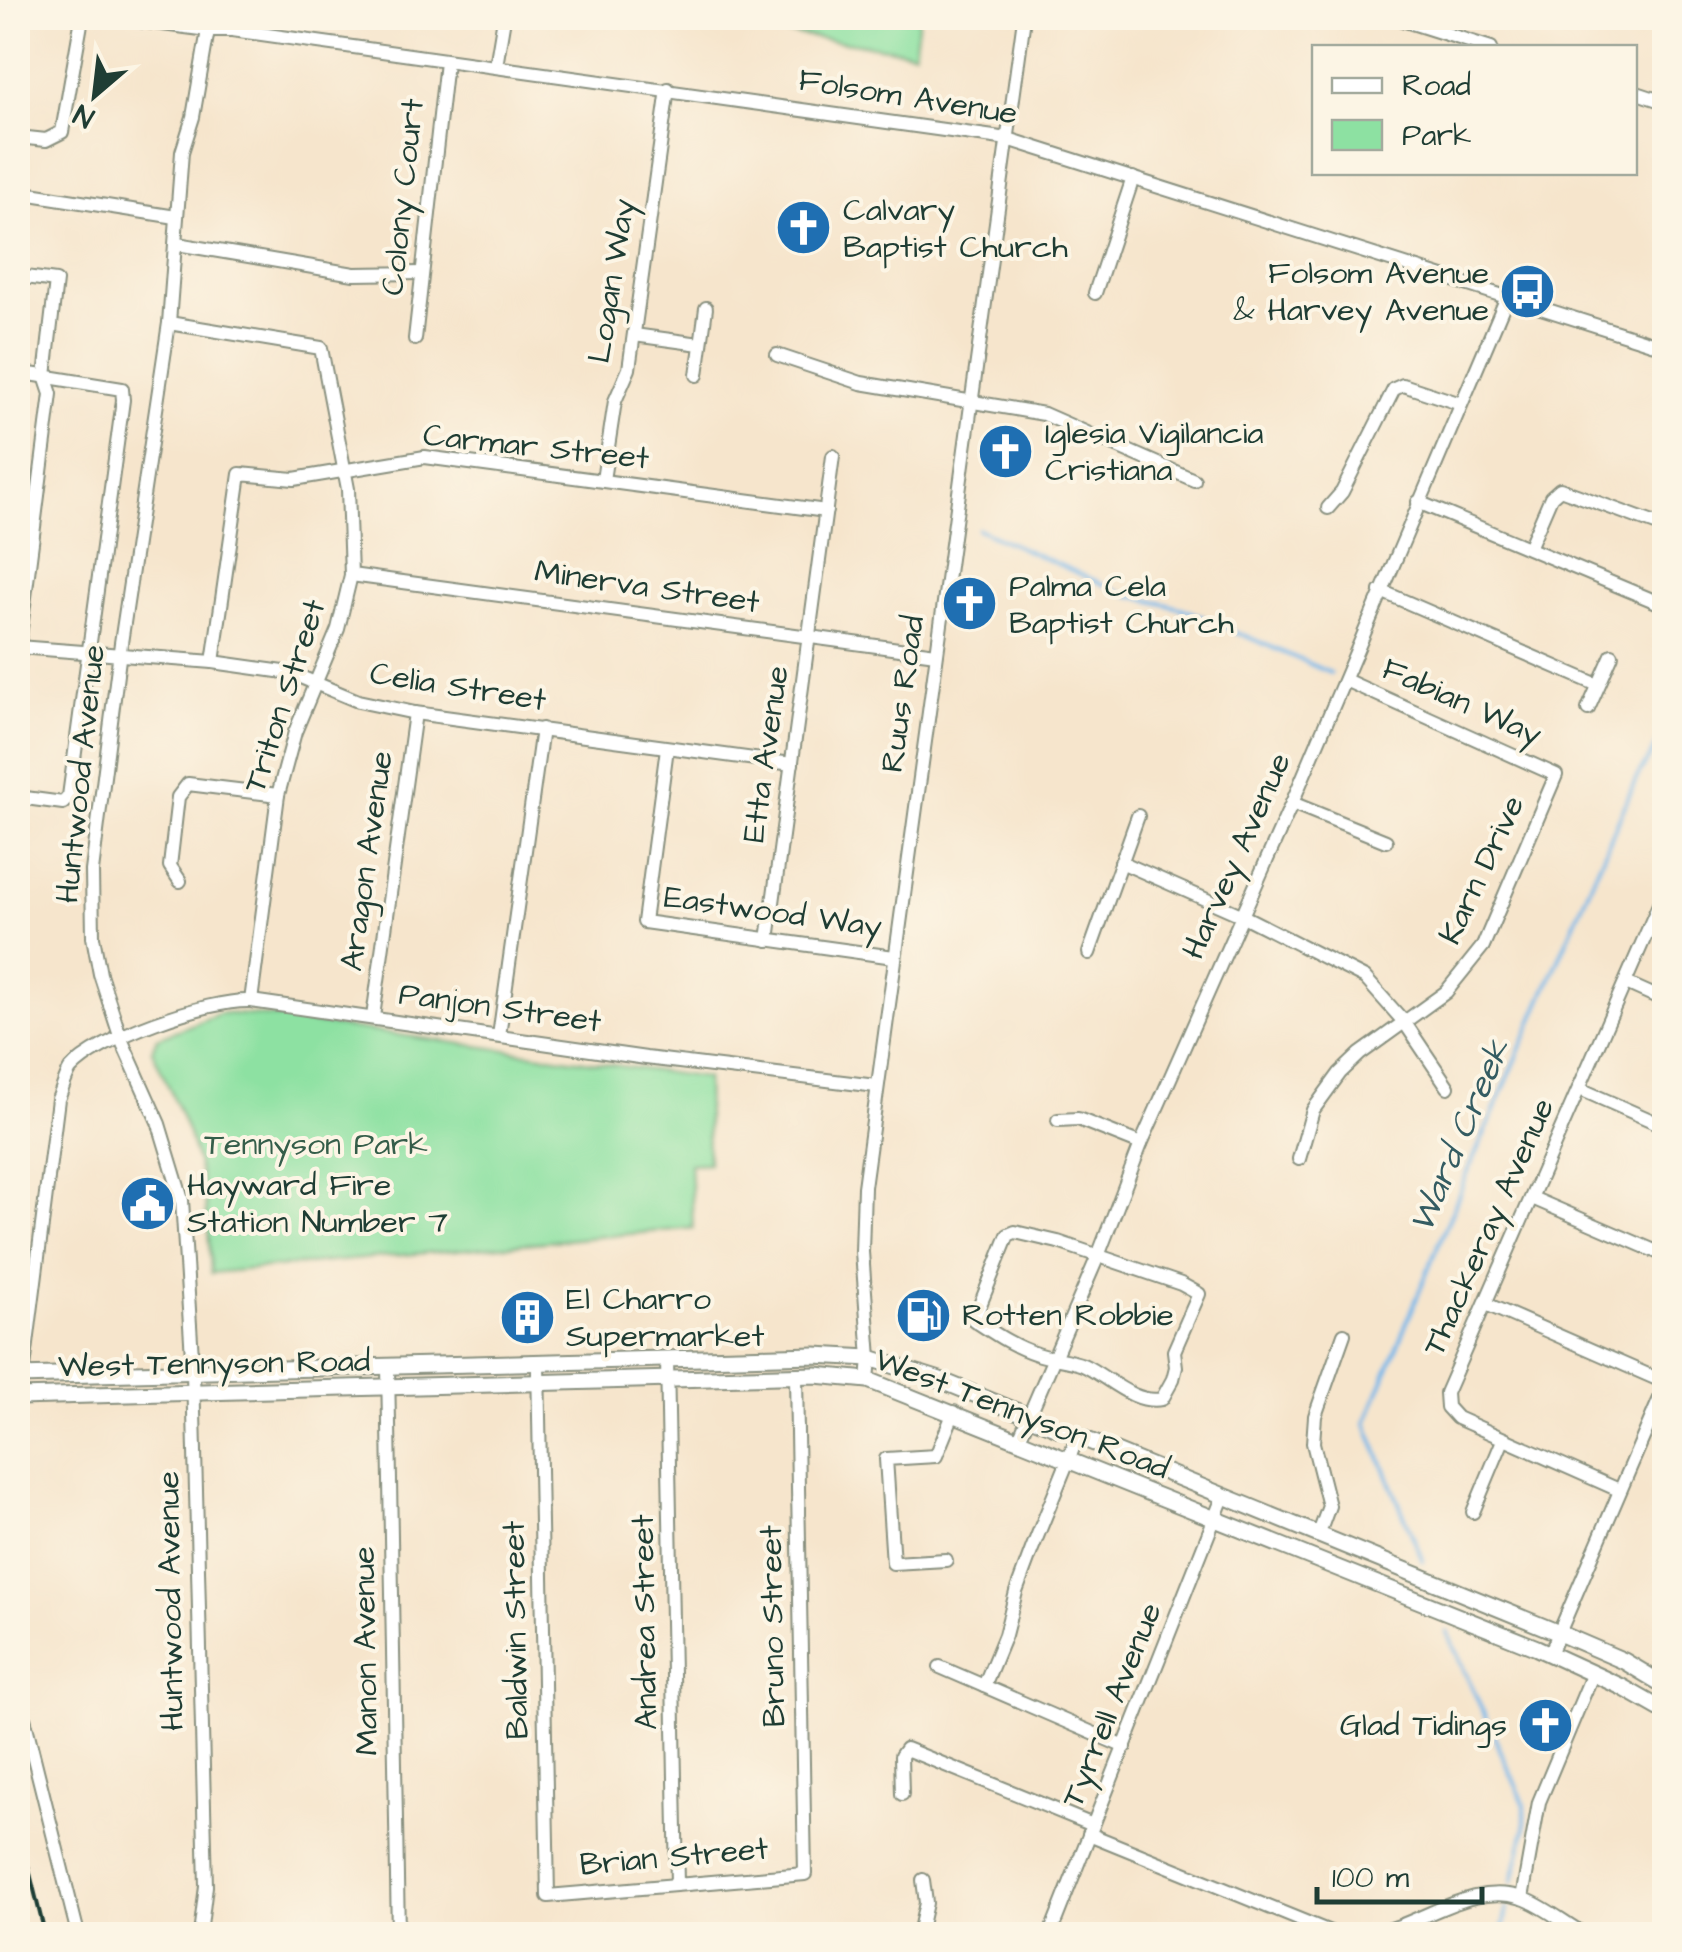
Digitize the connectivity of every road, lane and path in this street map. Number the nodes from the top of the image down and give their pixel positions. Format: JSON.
{"nodes":[{"id":1,"x":82,"y":18,"type":"edge"},
{"id":2,"x":118,"y":18,"type":"edge"},
{"id":3,"x":504,"y":18,"type":"edge"},
{"id":4,"x":1024,"y":18,"type":"edge"},
{"id":5,"x":1396,"y":18,"type":"edge"},
{"id":6,"x":208,"y":22,"type":"edge"},
{"id":7,"x":1482,"y":45,"type":"edge"},
{"id":8,"x":446,"y":62,"type":"junction"},
{"id":9,"x":496,"y":66,"type":"junction"},
{"id":10,"x":668,"y":89,"type":"junction"},
{"id":11,"x":1637,"y":93,"type":"edge"},
{"id":12,"x":1664,"y":102,"type":"edge"},
{"id":13,"x":18,"y":136,"type":"edge"},
{"id":14,"x":1008,"y":138,"type":"junction"},
{"id":15,"x":1133,"y":178,"type":"junction"},
{"id":16,"x":18,"y":192,"type":"edge"},
{"id":17,"x":176,"y":216,"type":"junction"},
{"id":18,"x":177,"y":244,"type":"junction"},
{"id":19,"x":422,"y":273,"type":"junction"},
{"id":20,"x":18,"y":276,"type":"edge"},
{"id":21,"x":1095,"y":293,"type":"dead end"},
{"id":22,"x":1507,"y":296,"type":"junction"},
{"id":23,"x":706,"y":308,"type":"dead end"},
{"id":24,"x":169,"y":323,"type":"junction"},
{"id":25,"x":634,"y":336,"type":"junction"},
{"id":26,"x":415,"y":338,"type":"dead end"},
{"id":27,"x":700,"y":344,"type":"junction"},
{"id":28,"x":1664,"y":346,"type":"edge"},
{"id":29,"x":777,"y":355,"type":"dead end"},
{"id":30,"x":697,"y":375,"type":"dead end"},
{"id":31,"x":45,"y":376,"type":"junction"},
{"id":32,"x":20,"y":384,"type":"edge"},
{"id":33,"x":970,"y":400,"type":"junction"},
{"id":34,"x":1461,"y":404,"type":"junction"},
{"id":35,"x":833,"y":456,"type":"dead end"},
{"id":36,"x":345,"y":470,"type":"junction"},
{"id":37,"x":603,"y":480,"type":"junction"},
{"id":38,"x":1194,"y":480,"type":"dead end"},
{"id":39,"x":1418,"y":502,"type":"junction"},
{"id":40,"x":1328,"y":508,"type":"dead end"},
{"id":41,"x":826,"y":511,"type":"junction"},
{"id":42,"x":1664,"y":527,"type":"edge"},
{"id":43,"x":1530,"y":548,"type":"junction"},
{"id":44,"x":351,"y":575,"type":"junction"},
{"id":45,"x":1382,"y":591,"type":"junction"},
{"id":46,"x":1664,"y":604,"type":"edge"},
{"id":47,"x":809,"y":637,"type":"junction"},
{"id":48,"x":18,"y":649,"type":"edge"},
{"id":49,"x":91,"y":654,"type":"junction"},
{"id":50,"x":936,"y":654,"type":"junction"},
{"id":51,"x":1612,"y":654,"type":"dead end"},
{"id":52,"x":120,"y":655,"type":"junction"},
{"id":53,"x":212,"y":662,"type":"junction"},
{"id":54,"x":1344,"y":680,"type":"junction"},
{"id":55,"x":316,"y":684,"type":"junction"},
{"id":56,"x":1598,"y":685,"type":"junction"},
{"id":57,"x":1588,"y":709,"type":"dead end"},
{"id":58,"x":415,"y":712,"type":"junction"},
{"id":59,"x":542,"y":729,"type":"junction"},
{"id":60,"x":667,"y":748,"type":"junction"},
{"id":61,"x":792,"y":764,"type":"junction"},
{"id":62,"x":1556,"y":775,"type":"joint"},
{"id":63,"x":278,"y":795,"type":"junction"},
{"id":64,"x":18,"y":797,"type":"edge"},
{"id":65,"x":1292,"y":804,"type":"junction"},
{"id":66,"x":1138,"y":816,"type":"dead end"},
{"id":67,"x":1386,"y":842,"type":"dead end"},
{"id":68,"x":1122,"y":862,"type":"junction"},
{"id":69,"x":180,"y":881,"type":"dead end"},
{"id":70,"x":1664,"y":894,"type":"edge"},
{"id":71,"x":1241,"y":915,"type":"junction"},
{"id":72,"x":768,"y":940,"type":"junction"},
{"id":73,"x":1088,"y":953,"type":"dead end"},
{"id":74,"x":894,"y":958,"type":"junction"},
{"id":75,"x":1626,"y":983,"type":"junction"},
{"id":76,"x":1664,"y":1000,"type":"edge"},
{"id":77,"x":250,"y":1001,"type":"junction"},
{"id":78,"x":373,"y":1017,"type":"junction"},
{"id":79,"x":1406,"y":1023,"type":"junction"},
{"id":80,"x":499,"y":1036,"type":"junction"},
{"id":81,"x":121,"y":1039,"type":"junction"},
{"id":82,"x":876,"y":1086,"type":"junction"},
{"id":83,"x":1448,"y":1087,"type":"dead end"},
{"id":84,"x":1580,"y":1089,"type":"junction"},
{"id":85,"x":1058,"y":1120,"type":"dead end"},
{"id":86,"x":1664,"y":1126,"type":"edge"},
{"id":87,"x":1140,"y":1144,"type":"junction"},
{"id":88,"x":1299,"y":1160,"type":"dead end"},
{"id":89,"x":1532,"y":1198,"type":"junction"},
{"id":90,"x":1664,"y":1255,"type":"edge"},
{"id":91,"x":1098,"y":1256,"type":"junction"},
{"id":92,"x":1486,"y":1304,"type":"junction"},
{"id":93,"x":1344,"y":1334,"type":"dead end"},
{"id":94,"x":1055,"y":1356,"type":"junction"},
{"id":95,"x":870,"y":1358,"type":"junction"},
{"id":96,"x":667,"y":1360,"type":"junction"},
{"id":97,"x":538,"y":1363,"type":"junction"},
{"id":98,"x":388,"y":1366,"type":"junction"},
{"id":99,"x":193,"y":1372,"type":"junction"},
{"id":100,"x":20,"y":1376,"type":"edge"},
{"id":101,"x":796,"y":1376,"type":"junction"},
{"id":102,"x":667,"y":1380,"type":"junction"},
{"id":103,"x":868,"y":1380,"type":"junction"},
{"id":104,"x":539,"y":1383,"type":"junction"},
{"id":105,"x":1664,"y":1386,"type":"edge"},
{"id":106,"x":389,"y":1387,"type":"junction"},
{"id":107,"x":194,"y":1392,"type":"junction"},
{"id":108,"x":18,"y":1396,"type":"edge"},
{"id":109,"x":954,"y":1412,"type":"junction"},
{"id":110,"x":1028,"y":1416,"type":"junction"},
{"id":111,"x":1078,"y":1436,"type":"junction"},
{"id":112,"x":1019,"y":1439,"type":"junction"},
{"id":113,"x":1503,"y":1440,"type":"junction"},
{"id":114,"x":1068,"y":1460,"type":"junction"},
{"id":115,"x":1620,"y":1490,"type":"junction"},
{"id":116,"x":1223,"y":1496,"type":"junction"},
{"id":117,"x":1472,"y":1512,"type":"dead end"},
{"id":118,"x":1216,"y":1518,"type":"junction"},
{"id":119,"x":1318,"y":1536,"type":"junction"},
{"id":120,"x":946,"y":1560,"type":"dead end"},
{"id":121,"x":1559,"y":1633,"type":"junction"},
{"id":122,"x":1550,"y":1654,"type":"junction"},
{"id":123,"x":940,"y":1666,"type":"dead end"},
{"id":124,"x":1593,"y":1674,"type":"junction"},
{"id":125,"x":1664,"y":1685,"type":"edge"},
{"id":126,"x":984,"y":1686,"type":"junction"},
{"id":127,"x":18,"y":1694,"type":"edge"},
{"id":128,"x":1664,"y":1711,"type":"edge"},
{"id":129,"x":1125,"y":1747,"type":"junction"},
{"id":130,"x":902,"y":1794,"type":"dead end"},
{"id":131,"x":1091,"y":1830,"type":"junction"},
{"id":132,"x":805,"y":1874,"type":"joint"},
{"id":133,"x":923,"y":1880,"type":"dead end"},
{"id":134,"x":677,"y":1884,"type":"junction"},
{"id":135,"x":548,"y":1896,"type":"joint"},
{"id":136,"x":1522,"y":1898,"type":"junction"},
{"id":137,"x":1388,"y":1933,"type":"edge"},
{"id":138,"x":78,"y":1934,"type":"edge"},
{"id":139,"x":200,"y":1934,"type":"edge"},
{"id":140,"x":398,"y":1934,"type":"edge"},
{"id":141,"x":919,"y":1934,"type":"edge"},
{"id":142,"x":1050,"y":1934,"type":"edge"},
{"id":143,"x":1335,"y":1934,"type":"edge"},
{"id":144,"x":1371,"y":1934,"type":"edge"},
{"id":145,"x":1584,"y":1934,"type":"edge"}],
"edges":[{"from":1,"to":13,"type":"street"},
{"from":2,"to":6,"type":"street","name":"Folsom Avenue"},
{"from":3,"to":9,"type":"street"},
{"from":4,"to":14,"type":"street","name":"Ruus Road"},
{"from":5,"to":7,"type":"street"},
{"from":6,"to":8,"type":"street","name":"Folsom Avenue"},
{"from":6,"to":17,"type":"street","name":"Huntwood Avenue"},
{"from":8,"to":9,"type":"street","name":"Folsom Avenue"},
{"from":8,"to":19,"type":"street","name":"Colony Court"},
{"from":9,"to":10,"type":"street","name":"Folsom Avenue"},
{"from":10,"to":14,"type":"street","name":"Folsom Avenue"},
{"from":10,"to":25,"type":"street","name":"Logan Way"},
{"from":11,"to":12,"type":"street"},
{"from":14,"to":15,"type":"street","name":"Folsom Avenue"},
{"from":14,"to":33,"type":"street","name":"Ruus Road"},
{"from":15,"to":21,"type":"street"},
{"from":15,"to":22,"type":"street","name":"Folsom Avenue"},
{"from":16,"to":17,"type":"street"},
{"from":17,"to":18,"type":"street","name":"Huntwood Avenue"},
{"from":18,"to":19,"type":"street"},
{"from":18,"to":24,"type":"street","name":"Huntwood Avenue"},
{"from":19,"to":26,"type":"street","name":"Colony Court"},
{"from":20,"to":31,"type":"street"},
{"from":22,"to":28,"type":"street","name":"Folsom Avenue"},
{"from":22,"to":34,"type":"street","name":"Harvey Avenue"},
{"from":23,"to":27,"type":"street"},
{"from":24,"to":36,"type":"street","name":"Triton Street"},
{"from":24,"to":52,"type":"street","name":"Huntwood Avenue"},
{"from":25,"to":27,"type":"street"},
{"from":25,"to":37,"type":"street","name":"Logan Way"},
{"from":27,"to":30,"type":"street"},
{"from":29,"to":33,"type":"street"},
{"from":31,"to":32,"type":"street"},
{"from":31,"to":48,"type":"street"},
{"from":31,"to":49,"type":"street"},
{"from":33,"to":38,"type":"street"},
{"from":33,"to":50,"type":"street","name":"Ruus Road"},
{"from":34,"to":39,"type":"street","name":"Harvey Avenue"},
{"from":34,"to":40,"type":"street"},
{"from":35,"to":41,"type":"street","name":"Etta Avenue"},
{"from":36,"to":37,"type":"street","name":"Carmar Street"},
{"from":36,"to":44,"type":"street","name":"Triton Street"},
{"from":36,"to":53,"type":"street","name":"Carmar Street"},
{"from":37,"to":41,"type":"street","name":"Carmar Street"},
{"from":39,"to":43,"type":"street"},
{"from":39,"to":45,"type":"street","name":"Harvey Avenue"},
{"from":41,"to":47,"type":"street","name":"Etta Avenue"},
{"from":42,"to":43,"type":"street"},
{"from":43,"to":46,"type":"street"},
{"from":44,"to":47,"type":"street","name":"Minerva Street"},
{"from":44,"to":55,"type":"street","name":"Triton Street"},
{"from":45,"to":54,"type":"street","name":"Harvey Avenue"},
{"from":45,"to":56,"type":"street"},
{"from":47,"to":50,"type":"street","name":"Minerva Street"},
{"from":47,"to":61,"type":"street","name":"Etta Avenue"},
{"from":48,"to":49,"type":"street","name":"Celia Street"},
{"from":49,"to":52,"type":"street","name":"Celia Street"},
{"from":49,"to":64,"type":"street"},
{"from":50,"to":74,"type":"street","name":"Ruus Road"},
{"from":51,"to":56,"type":"street"},
{"from":52,"to":53,"type":"street","name":"Celia Street"},
{"from":52,"to":81,"type":"street","name":"Huntwood Avenue"},
{"from":53,"to":55,"type":"street","name":"Celia Street"},
{"from":54,"to":62,"type":"street","name":"Fabian Way"},
{"from":54,"to":65,"type":"street","name":"Harvey Avenue"},
{"from":55,"to":58,"type":"street","name":"Celia Street"},
{"from":55,"to":63,"type":"street","name":"Triton Street"},
{"from":56,"to":57,"type":"street"},
{"from":58,"to":59,"type":"street","name":"Celia Street"},
{"from":58,"to":78,"type":"street","name":"Aragon Avenue"},
{"from":59,"to":60,"type":"street","name":"Celia Street"},
{"from":59,"to":80,"type":"street"},
{"from":60,"to":61,"type":"street","name":"Celia Street"},
{"from":60,"to":72,"type":"street","name":"Eastwood Way"},
{"from":61,"to":72,"type":"street","name":"Etta Avenue"},
{"from":62,"to":79,"type":"street","name":"Karn Drive"},
{"from":63,"to":69,"type":"street"},
{"from":63,"to":77,"type":"street","name":"Triton Street"},
{"from":65,"to":67,"type":"street"},
{"from":65,"to":71,"type":"street","name":"Harvey Avenue"},
{"from":66,"to":68,"type":"street"},
{"from":68,"to":71,"type":"street"},
{"from":68,"to":73,"type":"street"},
{"from":70,"to":75,"type":"street","name":"Thackeray Avenue"},
{"from":71,"to":79,"type":"street"},
{"from":71,"to":87,"type":"street","name":"Harvey Avenue"},
{"from":72,"to":74,"type":"street","name":"Eastwood Way"},
{"from":74,"to":82,"type":"street","name":"Ruus Road"},
{"from":75,"to":76,"type":"street"},
{"from":75,"to":84,"type":"street","name":"Thackeray Avenue"},
{"from":77,"to":78,"type":"street","name":"Panjon Street"},
{"from":77,"to":81,"type":"street","name":"Panjon Street"},
{"from":78,"to":80,"type":"street","name":"Panjon Street"},
{"from":79,"to":83,"type":"street"},
{"from":79,"to":88,"type":"street","name":"Karn Drive"},
{"from":80,"to":82,"type":"street","name":"Panjon Street"},
{"from":81,"to":99,"type":"street","name":"Huntwood Avenue"},
{"from":81,"to":100,"type":"street","name":"Panjon Street"},
{"from":82,"to":95,"type":"street","name":"Ruus Road"},
{"from":84,"to":86,"type":"street"},
{"from":84,"to":89,"type":"street","name":"Thackeray Avenue"},
{"from":85,"to":87,"type":"street"},
{"from":87,"to":91,"type":"street","name":"Harvey Avenue"},
{"from":89,"to":90,"type":"street"},
{"from":89,"to":92,"type":"street","name":"Thackeray Avenue"},
{"from":91,"to":94,"type":"street","name":"Harvey Avenue"},
{"from":91,"to":94,"type":"street"},
{"from":91,"to":94,"type":"street"},
{"from":92,"to":105,"type":"street"},
{"from":92,"to":113,"type":"street","name":"Thackeray Avenue"},
{"from":93,"to":119,"type":"street"},
{"from":94,"to":110,"type":"street","name":"Harvey Avenue"},
{"from":95,"to":96,"type":"main road","name":"West Tennyson Road"},
{"from":95,"to":103,"type":"street","name":"Ruus Road"},
{"from":95,"to":110,"type":"main road","name":"West Tennyson Road"},
{"from":96,"to":97,"type":"main road","name":"West Tennyson Road"},
{"from":96,"to":102,"type":"street","name":"Andrea Street"},
{"from":97,"to":98,"type":"main road","name":"West Tennyson Road"},
{"from":97,"to":104,"type":"street","name":"Baldwin Street"},
{"from":98,"to":99,"type":"main road","name":"West Tennyson Road"},
{"from":98,"to":106,"type":"street","name":"Manon Avenue"},
{"from":99,"to":100,"type":"main road","name":"West Tennyson Road"},
{"from":99,"to":107,"type":"street","name":"Huntwood Avenue"},
{"from":101,"to":102,"type":"main road","name":"West Tennyson Road"},
{"from":101,"to":103,"type":"main road","name":"West Tennyson Road"},
{"from":101,"to":132,"type":"street","name":"Bruno Street"},
{"from":102,"to":104,"type":"main road","name":"West Tennyson Road"},
{"from":102,"to":134,"type":"street","name":"Andrea Street"},
{"from":103,"to":109,"type":"main road","name":"West Tennyson Road"},
{"from":104,"to":106,"type":"main road","name":"West Tennyson Road"},
{"from":104,"to":135,"type":"street","name":"Baldwin Street"},
{"from":105,"to":115,"type":"street"},
{"from":106,"to":107,"type":"main road","name":"West Tennyson Road"},
{"from":106,"to":140,"type":"street","name":"Manon Avenue"},
{"from":107,"to":108,"type":"main road","name":"West Tennyson Road"},
{"from":107,"to":139,"type":"street","name":"Huntwood Avenue"},
{"from":109,"to":112,"type":"main road","name":"West Tennyson Road"},
{"from":109,"to":120,"type":"street"},
{"from":110,"to":111,"type":"main road","name":"West Tennyson Road"},
{"from":110,"to":112,"type":"street","name":"Harvey Avenue"},
{"from":111,"to":114,"type":"street"},
{"from":111,"to":116,"type":"main road","name":"West Tennyson Road"},
{"from":112,"to":114,"type":"main road","name":"West Tennyson Road"},
{"from":113,"to":115,"type":"street","name":"Thackeray Avenue"},
{"from":113,"to":117,"type":"street"},
{"from":114,"to":118,"type":"main road","name":"West Tennyson Road"},
{"from":114,"to":126,"type":"street"},
{"from":115,"to":121,"type":"street"},
{"from":116,"to":118,"type":"street","name":"Tyrrell Avenue"},
{"from":116,"to":119,"type":"main road","name":"West Tennyson Road"},
{"from":118,"to":122,"type":"main road","name":"West Tennyson Road"},
{"from":118,"to":129,"type":"street","name":"Tyrrell Avenue"},
{"from":119,"to":121,"type":"main road","name":"West Tennyson Road"},
{"from":121,"to":122,"type":"street"},
{"from":121,"to":125,"type":"main road","name":"West Tennyson Road"},
{"from":122,"to":124,"type":"main road","name":"West Tennyson Road"},
{"from":123,"to":126,"type":"street"},
{"from":124,"to":128,"type":"main road","name":"West Tennyson Road"},
{"from":124,"to":136,"type":"street"},
{"from":126,"to":129,"type":"street"},
{"from":127,"to":138,"type":"street"},
{"from":129,"to":131,"type":"street","name":"Tyrrell Avenue"},
{"from":130,"to":131,"type":"street"},
{"from":131,"to":142,"type":"street","name":"Tyrrell Avenue"},
{"from":131,"to":143,"type":"street"},
{"from":132,"to":134,"type":"street","name":"Brian Street"},
{"from":133,"to":141,"type":"street"},
{"from":134,"to":135,"type":"street","name":"Brian Street"},
{"from":136,"to":137,"type":"street"},
{"from":136,"to":145,"type":"street"},
{"from":137,"to":144,"type":"street"}]}
